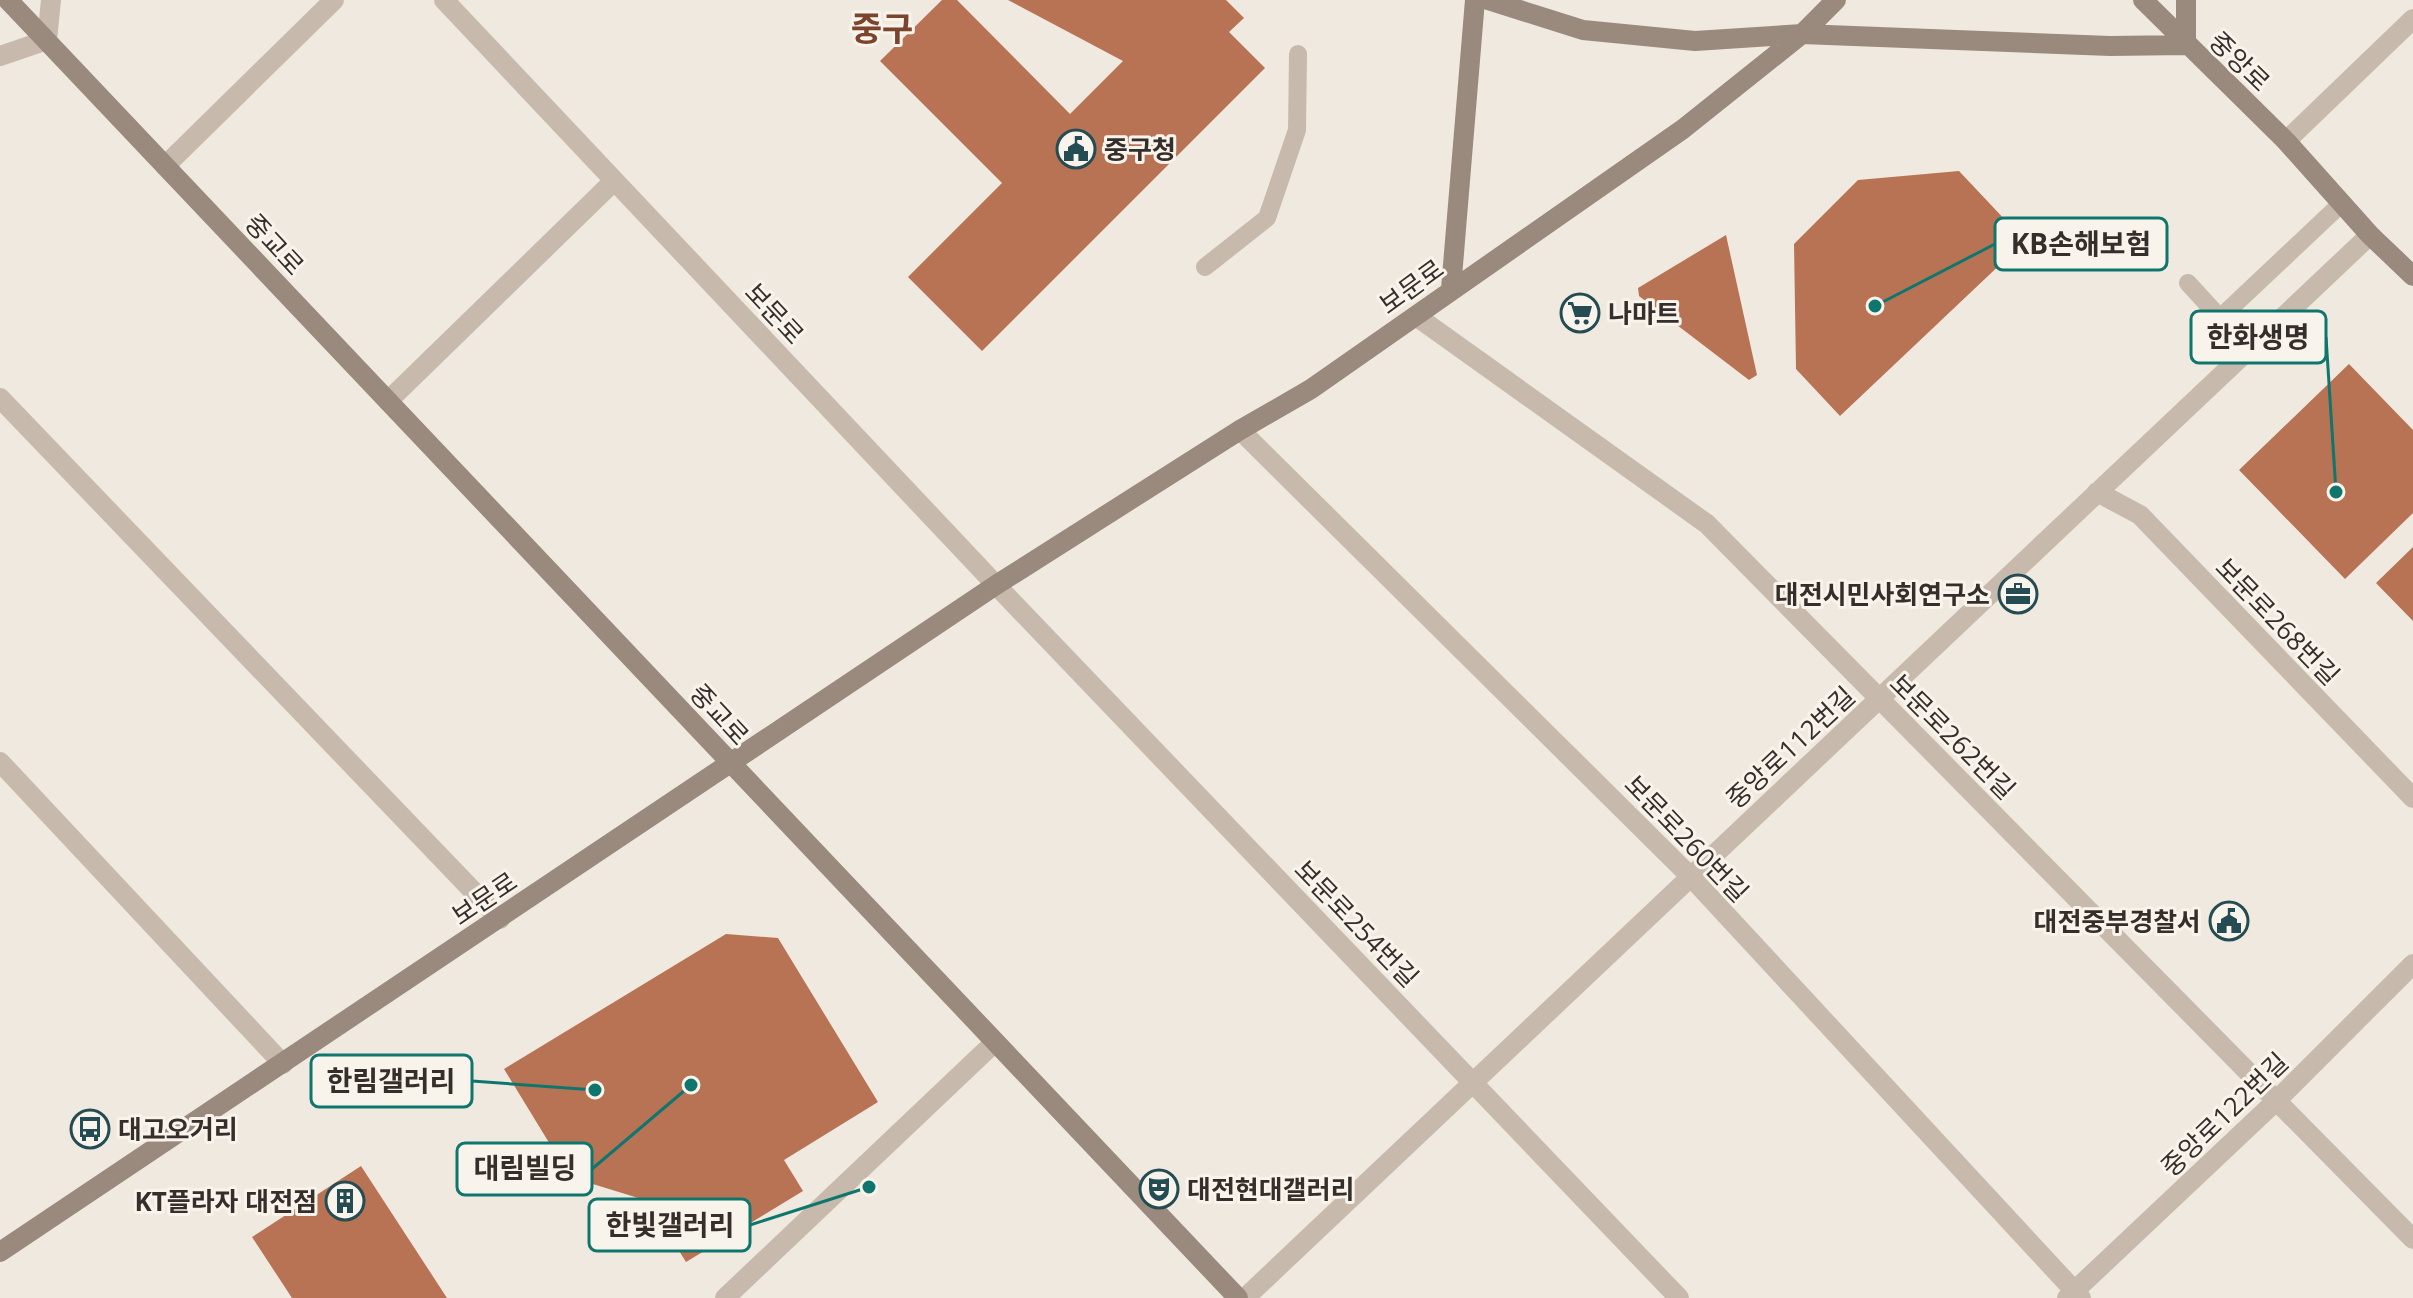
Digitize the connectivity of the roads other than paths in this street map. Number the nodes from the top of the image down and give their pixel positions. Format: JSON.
{"nodes":[{"id":1,"x":8,"y":0,"type":"edge"},
{"id":2,"x":51,"y":0,"type":"edge"},
{"id":3,"x":334,"y":0,"type":"edge"},
{"id":4,"x":444,"y":0,"type":"edge"},
{"id":5,"x":1475,"y":0,"type":"edge"},
{"id":6,"x":1488,"y":0,"type":"edge"},
{"id":7,"x":1836,"y":0,"type":"edge"},
{"id":8,"x":2143,"y":0,"type":"edge"},
{"id":9,"x":2186,"y":0,"type":"edge"},
{"id":10,"x":2413,"y":19,"type":"edge"},
{"id":11,"x":1802,"y":34,"type":"junction"},
{"id":12,"x":47,"y":40,"type":"junction"},
{"id":13,"x":2186,"y":45,"type":"junction"},
{"id":14,"x":1298,"y":54,"type":"dead end"},
{"id":15,"x":0,"y":56,"type":"edge"},
{"id":16,"x":2286,"y":141,"type":"junction"},
{"id":17,"x":165,"y":166,"type":"junction"},
{"id":18,"x":614,"y":181,"type":"junction"},
{"id":19,"x":2342,"y":203,"type":"junction"},
{"id":20,"x":2370,"y":235,"type":"junction"},
{"id":21,"x":1205,"y":267,"type":"dead end"},
{"id":22,"x":2413,"y":276,"type":"edge"},
{"id":23,"x":2188,"y":283,"type":"dead end"},
{"id":24,"x":1451,"y":289,"type":"junction"},
{"id":25,"x":1416,"y":316,"type":"junction"},
{"id":26,"x":0,"y":398,"type":"edge"},
{"id":27,"x":388,"y":401,"type":"junction"},
{"id":28,"x":1240,"y":430,"type":"junction"},
{"id":29,"x":2097,"y":492,"type":"junction"},
{"id":30,"x":996,"y":585,"type":"junction"},
{"id":31,"x":1879,"y":698,"type":"junction"},
{"id":32,"x":0,"y":762,"type":"edge"},
{"id":33,"x":731,"y":763,"type":"junction"},
{"id":34,"x":2413,"y":798,"type":"edge"},
{"id":35,"x":1691,"y":877,"type":"junction"},
{"id":36,"x":500,"y":919,"type":"junction"},
{"id":37,"x":2413,"y":964,"type":"edge"},
{"id":38,"x":995,"y":1042,"type":"junction"},
{"id":39,"x":283,"y":1064,"type":"junction"},
{"id":40,"x":1474,"y":1082,"type":"junction"},
{"id":41,"x":2276,"y":1101,"type":"junction"},
{"id":42,"x":2413,"y":1239,"type":"edge"},
{"id":43,"x":0,"y":1252,"type":"edge"},
{"id":44,"x":2074,"y":1296,"type":"edge"},
{"id":45,"x":725,"y":1298,"type":"edge"},
{"id":46,"x":1238,"y":1298,"type":"edge"},
{"id":47,"x":1245,"y":1298,"type":"edge"},
{"id":48,"x":1679,"y":1298,"type":"edge"}],
"edges":[{"from":1,"to":12,"type":"main road","name":"중교로"},
{"from":2,"to":12,"type":"street"},
{"from":3,"to":17,"type":"street"},
{"from":4,"to":18,"type":"street","name":"보문로"},
{"from":5,"to":24,"type":"main road"},
{"from":6,"to":11,"type":"main road","name":"중앙로"},
{"from":7,"to":11,"type":"main road","name":"보문로"},
{"from":8,"to":13,"type":"main road"},
{"from":9,"to":13,"type":"main road"},
{"from":10,"to":16,"type":"street"},
{"from":11,"to":13,"type":"main road","name":"중앙로"},
{"from":11,"to":24,"type":"main road","name":"보문로"},
{"from":12,"to":15,"type":"street"},
{"from":12,"to":17,"type":"main road","name":"중교로"},
{"from":13,"to":16,"type":"main road","name":"중앙로"},
{"from":14,"to":21,"type":"lane"},
{"from":16,"to":19,"type":"main road","name":"중앙로"},
{"from":17,"to":27,"type":"main road","name":"중교로"},
{"from":18,"to":27,"type":"street"},
{"from":18,"to":30,"type":"street","name":"보문로"},
{"from":19,"to":20,"type":"main road","name":"중앙로"},
{"from":19,"to":23,"type":"lane"},
{"from":20,"to":22,"type":"main road","name":"중앙로"},
{"from":20,"to":29,"type":"street","name":"중앙로112번길"},
{"from":24,"to":25,"type":"main road","name":"보문로"},
{"from":25,"to":28,"type":"main road","name":"보문로"},
{"from":25,"to":31,"type":"street","name":"보문로262번길"},
{"from":26,"to":36,"type":"street"},
{"from":27,"to":33,"type":"main road","name":"중교로"},
{"from":28,"to":30,"type":"main road","name":"보문로"},
{"from":28,"to":35,"type":"street","name":"보문로260번길"},
{"from":29,"to":31,"type":"street","name":"중앙로112번길"},
{"from":29,"to":34,"type":"street","name":"보문로268번길"},
{"from":30,"to":33,"type":"main road","name":"보문로"},
{"from":30,"to":40,"type":"street","name":"보문로254번길"},
{"from":31,"to":35,"type":"street","name":"중앙로112번길"},
{"from":31,"to":41,"type":"street","name":"보문로262번길"},
{"from":32,"to":39,"type":"street"},
{"from":33,"to":36,"type":"main road","name":"보문로"},
{"from":33,"to":38,"type":"main road","name":"중교로"},
{"from":35,"to":40,"type":"street","name":"중앙로112번길"},
{"from":35,"to":44,"type":"street","name":"보문로260번길"},
{"from":36,"to":39,"type":"main road","name":"보문로"},
{"from":37,"to":41,"type":"street","name":"중앙로122번길"},
{"from":38,"to":45,"type":"street"},
{"from":38,"to":46,"type":"main road","name":"중교로"},
{"from":39,"to":43,"type":"main road","name":"보문로"},
{"from":40,"to":47,"type":"street","name":"중앙로112번길"},
{"from":40,"to":48,"type":"street","name":"보문로254번길"},
{"from":41,"to":42,"type":"street","name":"보문로262번길"},
{"from":41,"to":44,"type":"street","name":"중앙로122번길"}]}
